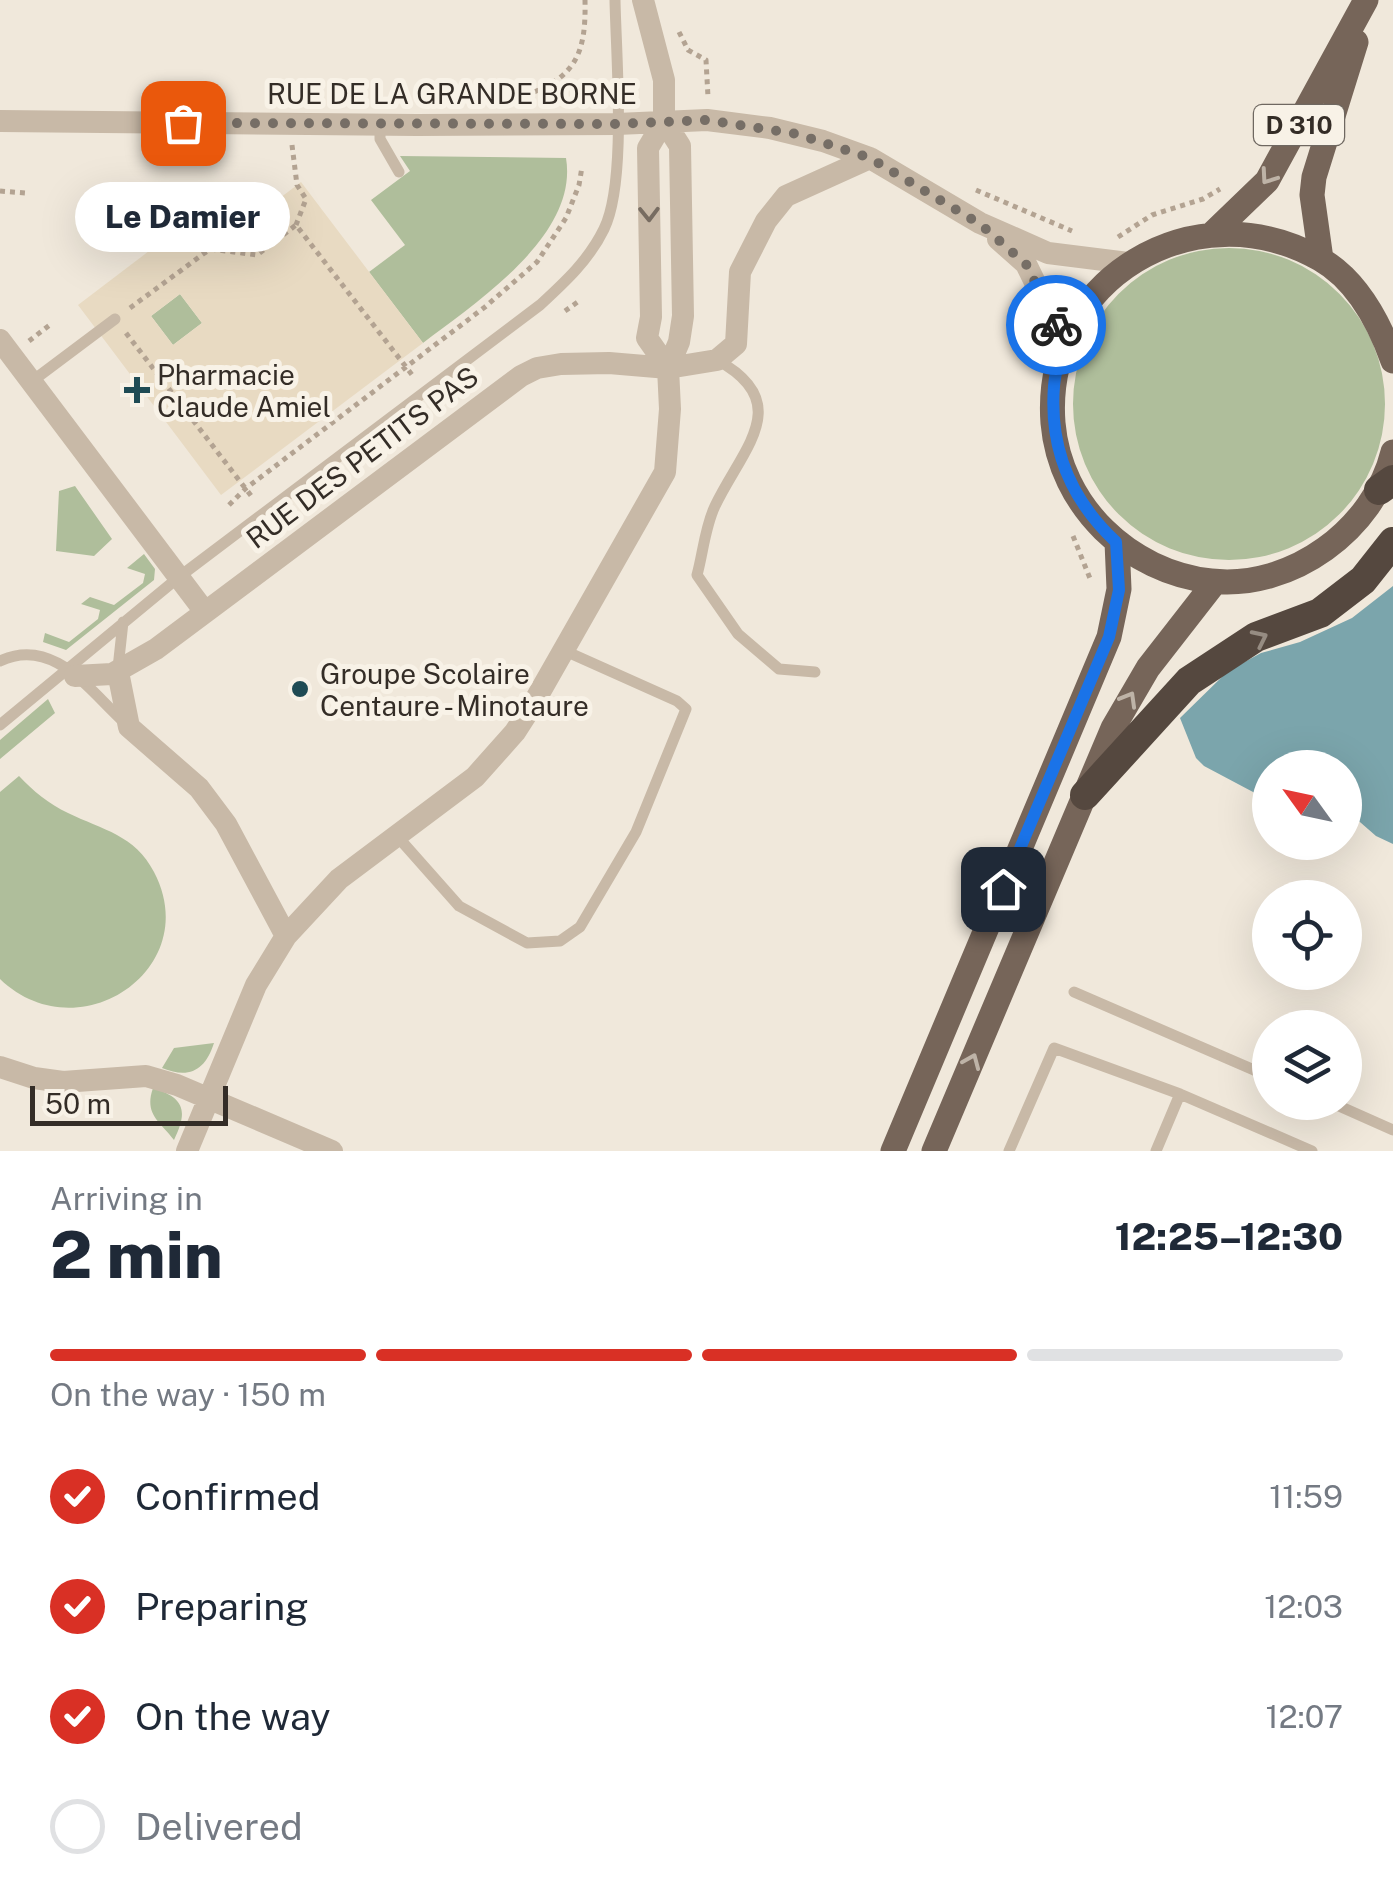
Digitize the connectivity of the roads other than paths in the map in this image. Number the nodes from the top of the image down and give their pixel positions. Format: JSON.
{"nodes":[{"id":1,"x":643,"y":0,"type":"edge"},
{"id":2,"x":1367,"y":0,"type":"edge"},
{"id":3,"x":615,"y":3,"type":"edge"},
{"id":4,"x":664,"y":121,"type":"junction"},
{"id":5,"x":0,"y":122,"type":"edge"},
{"id":6,"x":380,"y":124,"type":"junction"},
{"id":7,"x":616,"y":124,"type":"junction"},
{"id":8,"x":870,"y":158,"type":"junction"},
{"id":9,"x":399,"y":172,"type":"dead end"},
{"id":10,"x":980,"y":224,"type":"junction"},
{"id":11,"x":1212,"y":234,"type":"junction"},
{"id":12,"x":1321,"y":259,"type":"junction"},
{"id":13,"x":1128,"y":263,"type":"junction"},
{"id":14,"x":116,"y":318,"type":"road end"},
{"id":15,"x":1064,"y":342,"type":"junction"},
{"id":16,"x":11,"y":343,"type":"edge"},
{"id":17,"x":716,"y":360,"type":"junction"},
{"id":18,"x":1393,"y":361,"type":"edge"},
{"id":19,"x":668,"y":368,"type":"junction"},
{"id":20,"x":31,"y":382,"type":"junction"},
{"id":21,"x":1393,"y":452,"type":"edge"},
{"id":22,"x":1386,"y":484,"type":"edge"},
{"id":23,"x":1116,"y":542,"type":"junction"},
{"id":24,"x":1393,"y":542,"type":"edge"},
{"id":25,"x":179,"y":578,"type":"junction"},
{"id":26,"x":1216,"y":582,"type":"junction"},
{"id":27,"x":206,"y":612,"type":"junction"},
{"id":28,"x":122,"y":622,"type":"junction"},
{"id":29,"x":563,"y":650,"type":"junction"},
{"id":30,"x":0,"y":661,"type":"edge"},
{"id":31,"x":71,"y":672,"type":"junction"},
{"id":32,"x":118,"y":672,"type":"junction"},
{"id":33,"x":815,"y":672,"type":"dead end"},
{"id":34,"x":0,"y":725,"type":"edge"},
{"id":35,"x":129,"y":727,"type":"junction"},
{"id":36,"x":1085,"y":795,"type":"junction"},
{"id":37,"x":396,"y":836,"type":"junction"},
{"id":38,"x":286,"y":936,"type":"junction"},
{"id":39,"x":1074,"y":992,"type":"dead end"},
{"id":40,"x":0,"y":1067,"type":"edge"},
{"id":41,"x":1252,"y":1069,"type":"edge"},
{"id":42,"x":1180,"y":1094,"type":"junction"},
{"id":43,"x":209,"y":1098,"type":"junction"},
{"id":44,"x":1362,"y":1116,"type":"edge"},
{"id":45,"x":1393,"y":1130,"type":"edge"},
{"id":46,"x":186,"y":1151,"type":"edge"},
{"id":47,"x":332,"y":1151,"type":"edge"},
{"id":48,"x":893,"y":1151,"type":"edge"},
{"id":49,"x":934,"y":1151,"type":"edge"},
{"id":50,"x":1010,"y":1151,"type":"edge"},
{"id":51,"x":1156,"y":1151,"type":"edge"},
{"id":52,"x":1312,"y":1151,"type":"edge"}],
"edges":[{"from":1,"to":4,"type":"street"},
{"from":2,"to":11,"type":"main road","number":"D 310","one_way":true},
{"from":2,"to":12,"type":"main road","number":"D 310"},
{"from":3,"to":7,"type":"lane"},
{"from":4,"to":7,"type":"street","name":"RUE DE LA GRANDE BORNE"},
{"from":4,"to":8,"type":"street","name":"RUE DE LA GRANDE BORNE"},
{"from":4,"to":19,"type":"street"},
{"from":4,"to":19,"type":"street","one_way":true},
{"from":5,"to":6,"type":"street","name":"RUE DE LA GRANDE BORNE"},
{"from":6,"to":7,"type":"street","name":"RUE DE LA GRANDE BORNE"},
{"from":6,"to":9,"type":"lane"},
{"from":7,"to":25,"type":"lane"},
{"from":8,"to":10,"type":"street","name":"RUE DE LA GRANDE BORNE"},
{"from":8,"to":17,"type":"street"},
{"from":10,"to":13,"type":"street"},
{"from":10,"to":15,"type":"street"},
{"from":11,"to":12,"type":"main road"},
{"from":11,"to":13,"type":"main road"},
{"from":12,"to":18,"type":"main road"},
{"from":13,"to":15,"type":"main road"},
{"from":14,"to":20,"type":"lane"},
{"from":15,"to":23,"type":"main road"},
{"from":16,"to":20,"type":"street"},
{"from":17,"to":19,"type":"street","name":"RUE DES PETITS PAS"},
{"from":17,"to":33,"type":"lane"},
{"from":19,"to":27,"type":"street","name":"RUE DES PETITS PAS"},
{"from":19,"to":29,"type":"street"},
{"from":20,"to":25,"type":"street"},
{"from":21,"to":22,"type":"main road"},
{"from":22,"to":26,"type":"main road"},
{"from":23,"to":26,"type":"main road"},
{"from":23,"to":48,"type":"main road"},
{"from":36,"to":24,"type":"highway","one_way":true},
{"from":25,"to":27,"type":"street"},
{"from":25,"to":28,"type":"lane"},
{"from":36,"to":26,"type":"main road","one_way":true},
{"from":27,"to":32,"type":"street","name":"RUE DES PETITS PAS"},
{"from":28,"to":31,"type":"lane"},
{"from":28,"to":32,"type":"lane"},
{"from":29,"to":37,"type":"street"},
{"from":29,"to":37,"type":"lane"},
{"from":30,"to":31,"type":"lane"},
{"from":31,"to":32,"type":"street","name":"RUE DES PETITS PAS"},
{"from":31,"to":34,"type":"lane"},
{"from":31,"to":35,"type":"lane"},
{"from":32,"to":35,"type":"street"},
{"from":35,"to":38,"type":"street"},
{"from":49,"to":36,"type":"main road","one_way":true},
{"from":37,"to":38,"type":"street"},
{"from":38,"to":43,"type":"street"},
{"from":39,"to":41,"type":"lane"},
{"from":40,"to":43,"type":"street"},
{"from":42,"to":50,"type":"lane"},
{"from":42,"to":51,"type":"lane"},
{"from":42,"to":52,"type":"lane"},
{"from":43,"to":46,"type":"street"},
{"from":43,"to":47,"type":"street"},
{"from":44,"to":45,"type":"lane"}]}
